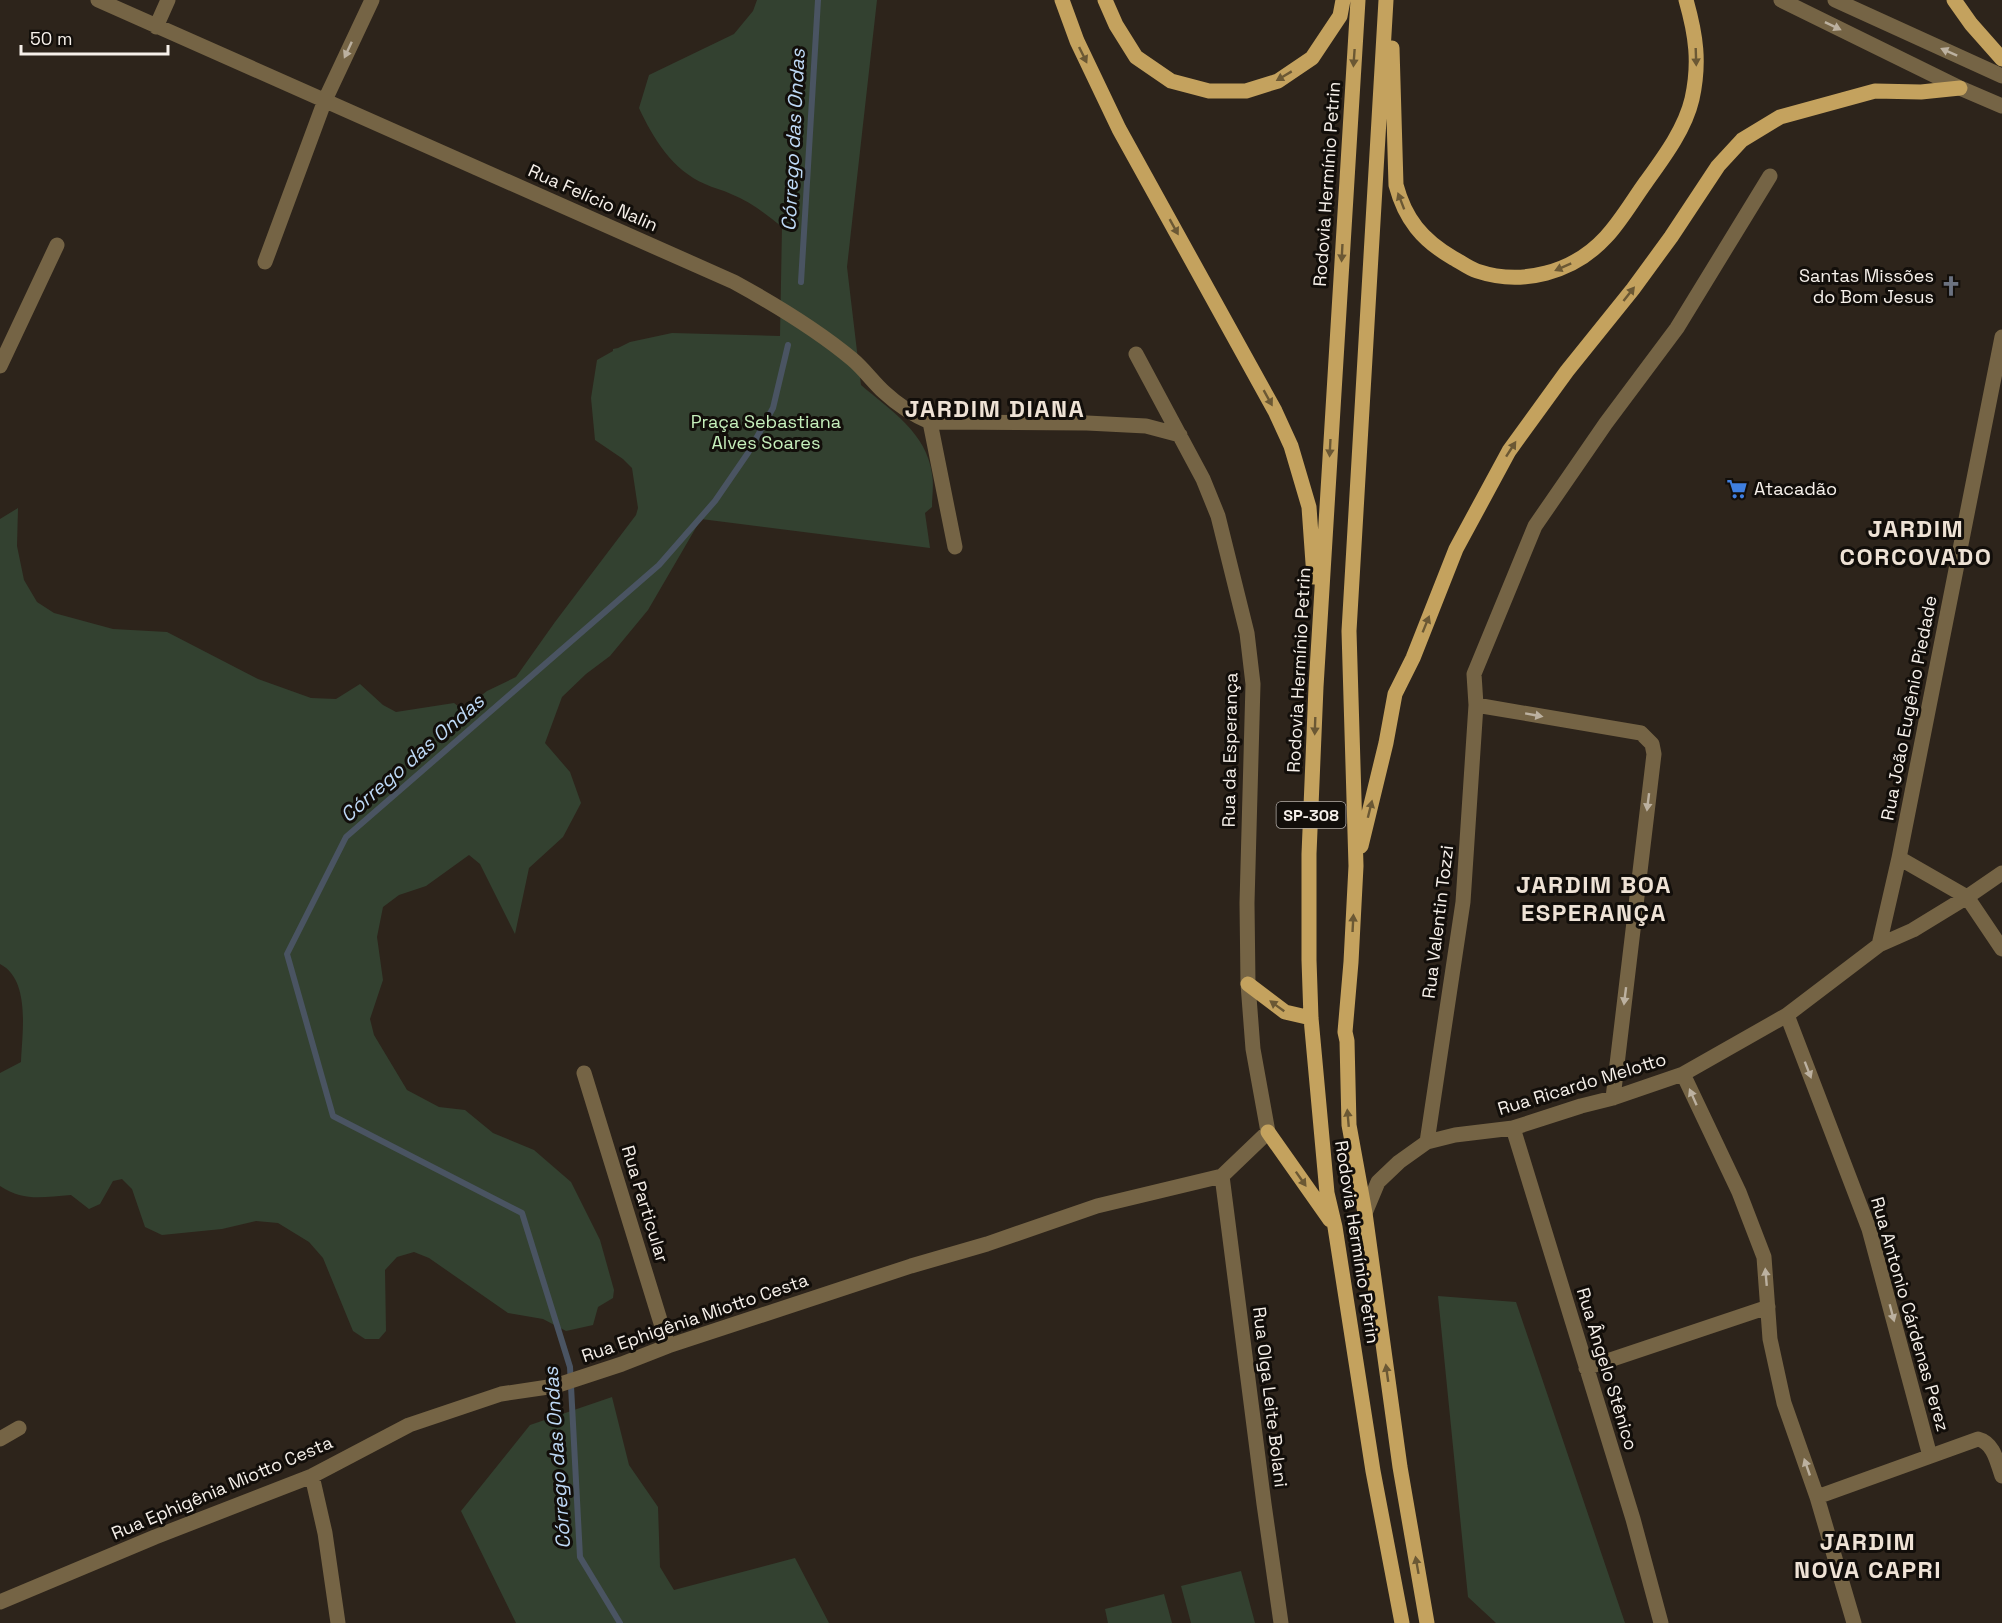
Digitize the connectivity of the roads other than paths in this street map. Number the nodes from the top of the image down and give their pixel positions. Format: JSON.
{"nodes":[{"id":1,"x":98,"y":0,"type":"edge"},
{"id":2,"x":168,"y":0,"type":"edge"},
{"id":3,"x":372,"y":0,"type":"edge"},
{"id":4,"x":1062,"y":0,"type":"edge"},
{"id":5,"x":1105,"y":0,"type":"edge"},
{"id":6,"x":1343,"y":0,"type":"edge"},
{"id":7,"x":1358,"y":0,"type":"edge"},
{"id":8,"x":1388,"y":0,"type":"edge"},
{"id":9,"x":1686,"y":0,"type":"edge"},
{"id":10,"x":1781,"y":0,"type":"edge"},
{"id":11,"x":1835,"y":0,"type":"edge"},
{"id":12,"x":1954,"y":0,"type":"edge"},
{"id":13,"x":156,"y":27,"type":"junction"},
{"id":14,"x":2002,"y":59,"type":"edge"},
{"id":15,"x":2002,"y":76,"type":"edge"},
{"id":16,"x":1960,"y":88,"type":"junction"},
{"id":17,"x":1979,"y":97,"type":"junction"},
{"id":18,"x":325,"y":100,"type":"junction"},
{"id":19,"x":2002,"y":106,"type":"edge"},
{"id":20,"x":2002,"y":115,"type":"edge"},
{"id":21,"x":1770,"y":176,"type":"dead end"},
{"id":22,"x":57,"y":245,"type":"dead end"},
{"id":23,"x":265,"y":262,"type":"dead end"},
{"id":24,"x":2002,"y":337,"type":"edge"},
{"id":25,"x":1136,"y":354,"type":"dead end"},
{"id":26,"x":0,"y":366,"type":"edge"},
{"id":27,"x":930,"y":422,"type":"junction"},
{"id":28,"x":1180,"y":435,"type":"junction"},
{"id":29,"x":955,"y":547,"type":"dead end"},
{"id":30,"x":1316,"y":687,"type":"junction"},
{"id":31,"x":1476,"y":705,"type":"junction"},
{"id":32,"x":1899,"y":858,"type":"junction"},
{"id":33,"x":1356,"y":866,"type":"junction"},
{"id":34,"x":2002,"y":873,"type":"edge"},
{"id":35,"x":1967,"y":897,"type":"junction"},
{"id":36,"x":1879,"y":945,"type":"junction"},
{"id":37,"x":2002,"y":949,"type":"edge"},
{"id":38,"x":1248,"y":984,"type":"junction"},
{"id":39,"x":1787,"y":1015,"type":"junction"},
{"id":40,"x":1311,"y":1018,"type":"junction"},
{"id":41,"x":584,"y":1073,"type":"dead end"},
{"id":42,"x":1683,"y":1074,"type":"junction"},
{"id":43,"x":1613,"y":1098,"type":"junction"},
{"id":44,"x":1513,"y":1128,"type":"junction"},
{"id":45,"x":1268,"y":1132,"type":"junction"},
{"id":46,"x":1427,"y":1142,"type":"junction"},
{"id":47,"x":1222,"y":1176,"type":"junction"},
{"id":48,"x":1365,"y":1213,"type":"junction"},
{"id":49,"x":1335,"y":1227,"type":"junction"},
{"id":50,"x":1768,"y":1307,"type":"junction"},
{"id":51,"x":668,"y":1346,"type":"junction"},
{"id":52,"x":1586,"y":1368,"type":"junction"},
{"id":53,"x":19,"y":1428,"type":"dead end"},
{"id":54,"x":0,"y":1439,"type":"edge"},
{"id":55,"x":1930,"y":1456,"type":"junction"},
{"id":56,"x":312,"y":1476,"type":"junction"},
{"id":57,"x":2002,"y":1476,"type":"edge"},
{"id":58,"x":1817,"y":1497,"type":"junction"},
{"id":59,"x":0,"y":1602,"type":"edge"},
{"id":60,"x":338,"y":1623,"type":"edge"},
{"id":61,"x":1281,"y":1623,"type":"edge"},
{"id":62,"x":1402,"y":1623,"type":"edge"},
{"id":63,"x":1427,"y":1623,"type":"edge"},
{"id":64,"x":1661,"y":1623,"type":"edge"},
{"id":65,"x":1854,"y":1623,"type":"edge"}],
"edges":[{"from":1,"to":13,"type":"street","name":"Rua Felício Nalin"},
{"from":2,"to":13,"type":"street"},
{"from":3,"to":18,"type":"street","one_way":true},
{"from":4,"to":30,"type":"main road","one_way":true},
{"from":6,"to":5,"type":"main road","one_way":true},
{"from":7,"to":30,"type":"main road","name":"Rodovia Hermínio Petrin","number":"SP-308","one_way":true},
{"from":9,"to":8,"type":"main road","one_way":true},
{"from":8,"to":33,"type":"main road","name":"Rodovia Hermínio Petrin","number":"SP-308"},
{"from":10,"to":16,"type":"street","one_way":true},
{"from":15,"to":11,"type":"street","one_way":true},
{"from":12,"to":14,"type":"main road"},
{"from":13,"to":18,"type":"street","name":"Rua Felício Nalin"},
{"from":16,"to":17,"type":"street"},
{"from":33,"to":16,"type":"main road","one_way":true},
{"from":17,"to":19,"type":"street"},
{"from":17,"to":20,"type":"street"},
{"from":18,"to":23,"type":"street"},
{"from":18,"to":27,"type":"street","name":"Rua Felício Nalin"},
{"from":21,"to":31,"type":"street","name":"Rua Valentin Tozzi"},
{"from":22,"to":26,"type":"street"},
{"from":24,"to":32,"type":"street","name":"Rua João Eugênio Piedade"},
{"from":25,"to":28,"type":"street","name":"Rua da Esperança"},
{"from":27,"to":28,"type":"street"},
{"from":27,"to":29,"type":"street"},
{"from":28,"to":38,"type":"street","name":"Rua da Esperança"},
{"from":30,"to":40,"type":"main road","name":"Rodovia Hermínio Petrin","number":"SP-308","one_way":true},
{"from":31,"to":43,"type":"street","one_way":true},
{"from":31,"to":46,"type":"street","name":"Rua Valentin Tozzi"},
{"from":32,"to":35,"type":"street"},
{"from":32,"to":36,"type":"street","name":"Rua João Eugênio Piedade"},
{"from":48,"to":33,"type":"main road","name":"Rodovia Hermínio Petrin","number":"SP-308","one_way":true},
{"from":34,"to":35,"type":"street","name":"Rua Ricardo Melotto"},
{"from":35,"to":36,"type":"street","name":"Rua Ricardo Melotto"},
{"from":35,"to":37,"type":"street"},
{"from":36,"to":39,"type":"street","name":"Rua Ricardo Melotto"},
{"from":40,"to":38,"type":"main road","one_way":true},
{"from":38,"to":45,"type":"street","name":"Rua da Esperança"},
{"from":39,"to":42,"type":"street","name":"Rua Ricardo Melotto"},
{"from":39,"to":55,"type":"street","name":"Rua Antonio Cárdenas Perez","one_way":true},
{"from":40,"to":49,"type":"main road","name":"Rodovia Hermínio Petrin","number":"SP-308"},
{"from":41,"to":51,"type":"street","name":"Rua Particular"},
{"from":42,"to":43,"type":"street","name":"Rua Ricardo Melotto"},
{"from":50,"to":42,"type":"street","one_way":true},
{"from":43,"to":44,"type":"street","name":"Rua Ricardo Melotto"},
{"from":44,"to":46,"type":"street","name":"Rua Ricardo Melotto"},
{"from":44,"to":52,"type":"street","name":"Rua Ângelo Stênico"},
{"from":45,"to":47,"type":"street"},
{"from":45,"to":49,"type":"main road","one_way":true},
{"from":46,"to":48,"type":"street","name":"Rua Ricardo Melotto"},
{"from":47,"to":51,"type":"street","name":"Rua Ephigênia Miotto Cesta"},
{"from":47,"to":61,"type":"street","name":"Rua Olga Leite Bolani"},
{"from":63,"to":48,"type":"main road","name":"Rodovia Hermínio Petrin","number":"SP-308","one_way":true},
{"from":49,"to":62,"type":"main road","name":"Rodovia Hermínio Petrin","number":"SP-308"},
{"from":50,"to":52,"type":"street"},
{"from":58,"to":50,"type":"street","one_way":true},
{"from":51,"to":56,"type":"street","name":"Rua Ephigênia Miotto Cesta"},
{"from":52,"to":64,"type":"street","name":"Rua Ângelo Stênico"},
{"from":53,"to":54,"type":"street"},
{"from":55,"to":57,"type":"street"},
{"from":55,"to":58,"type":"street"},
{"from":56,"to":59,"type":"street","name":"Rua Ephigênia Miotto Cesta"},
{"from":56,"to":60,"type":"street"},
{"from":58,"to":65,"type":"street"}]}
